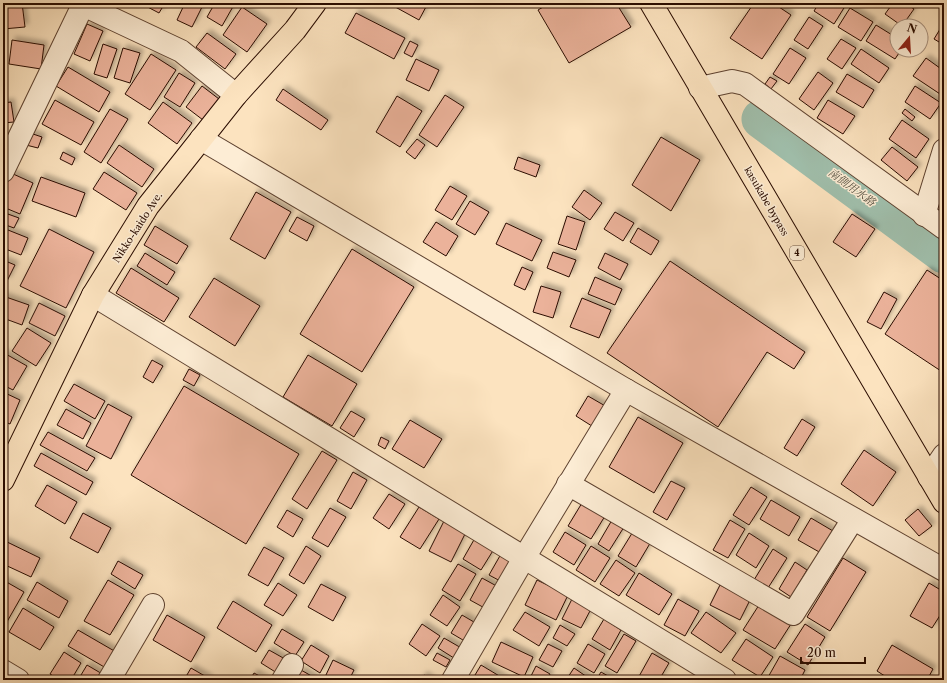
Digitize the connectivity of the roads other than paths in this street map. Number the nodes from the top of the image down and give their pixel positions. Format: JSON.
{"nodes":[{"id":1,"x":315,"y":3,"type":"edge"},
{"id":2,"x":651,"y":3,"type":"edge"},
{"id":3,"x":82,"y":4,"type":"edge"},
{"id":4,"x":700,"y":88,"type":"junction"},
{"id":5,"x":236,"y":95,"type":"junction"},
{"id":6,"x":201,"y":139,"type":"junction"},
{"id":7,"x":944,"y":150,"type":"edge"},
{"id":8,"x":3,"y":171,"type":"edge"},
{"id":9,"x":924,"y":215,"type":"junction"},
{"id":10,"x":944,"y":228,"type":"edge"},
{"id":11,"x":93,"y":296,"type":"junction"},
{"id":12,"x":626,"y":390,"type":"junction"},
{"id":13,"x":944,"y":455,"type":"edge"},
{"id":14,"x":929,"y":477,"type":"junction"},
{"id":15,"x":3,"y":480,"type":"edge"},
{"id":16,"x":568,"y":484,"type":"junction"},
{"id":17,"x":944,"y":502,"type":"edge"},
{"id":18,"x":853,"y":519,"type":"junction"},
{"id":19,"x":524,"y":558,"type":"junction"},
{"id":20,"x":944,"y":570,"type":"edge"},
{"id":21,"x":153,"y":605,"type":"dead end"},
{"id":22,"x":3,"y":671,"type":"edge"},
{"id":23,"x":18,"y":680,"type":"edge"},
{"id":24,"x":109,"y":680,"type":"edge"},
{"id":25,"x":453,"y":680,"type":"edge"},
{"id":26,"x":724,"y":680,"type":"edge"}],
"edges":[{"from":1,"to":5,"type":"main road","name":"Nikko-kaido Ave."},
{"from":2,"to":4,"type":"main road","name":"kasukabe bypass","number":"4"},
{"from":3,"to":5,"type":"street"},
{"from":3,"to":8,"type":"street"},
{"from":4,"to":9,"type":"street"},
{"from":4,"to":14,"type":"main road","name":"kasukabe bypass","number":"4"},
{"from":5,"to":6,"type":"main road","name":"Nikko-kaido Ave."},
{"from":6,"to":11,"type":"main road","name":"Nikko-kaido Ave."},
{"from":6,"to":12,"type":"street"},
{"from":7,"to":9,"type":"street"},
{"from":9,"to":10,"type":"street"},
{"from":11,"to":15,"type":"main road","name":"Nikko-kaido Ave."},
{"from":11,"to":19,"type":"street"},
{"from":12,"to":16,"type":"street"},
{"from":12,"to":18,"type":"street"},
{"from":13,"to":14,"type":"street"},
{"from":14,"to":17,"type":"main road","name":"kasukabe bypass","number":"4"},
{"from":16,"to":18,"type":"street"},
{"from":16,"to":19,"type":"street"},
{"from":18,"to":20,"type":"street"},
{"from":19,"to":25,"type":"street"},
{"from":19,"to":26,"type":"street"},
{"from":21,"to":24,"type":"street"},
{"from":22,"to":23,"type":"street"}]}
